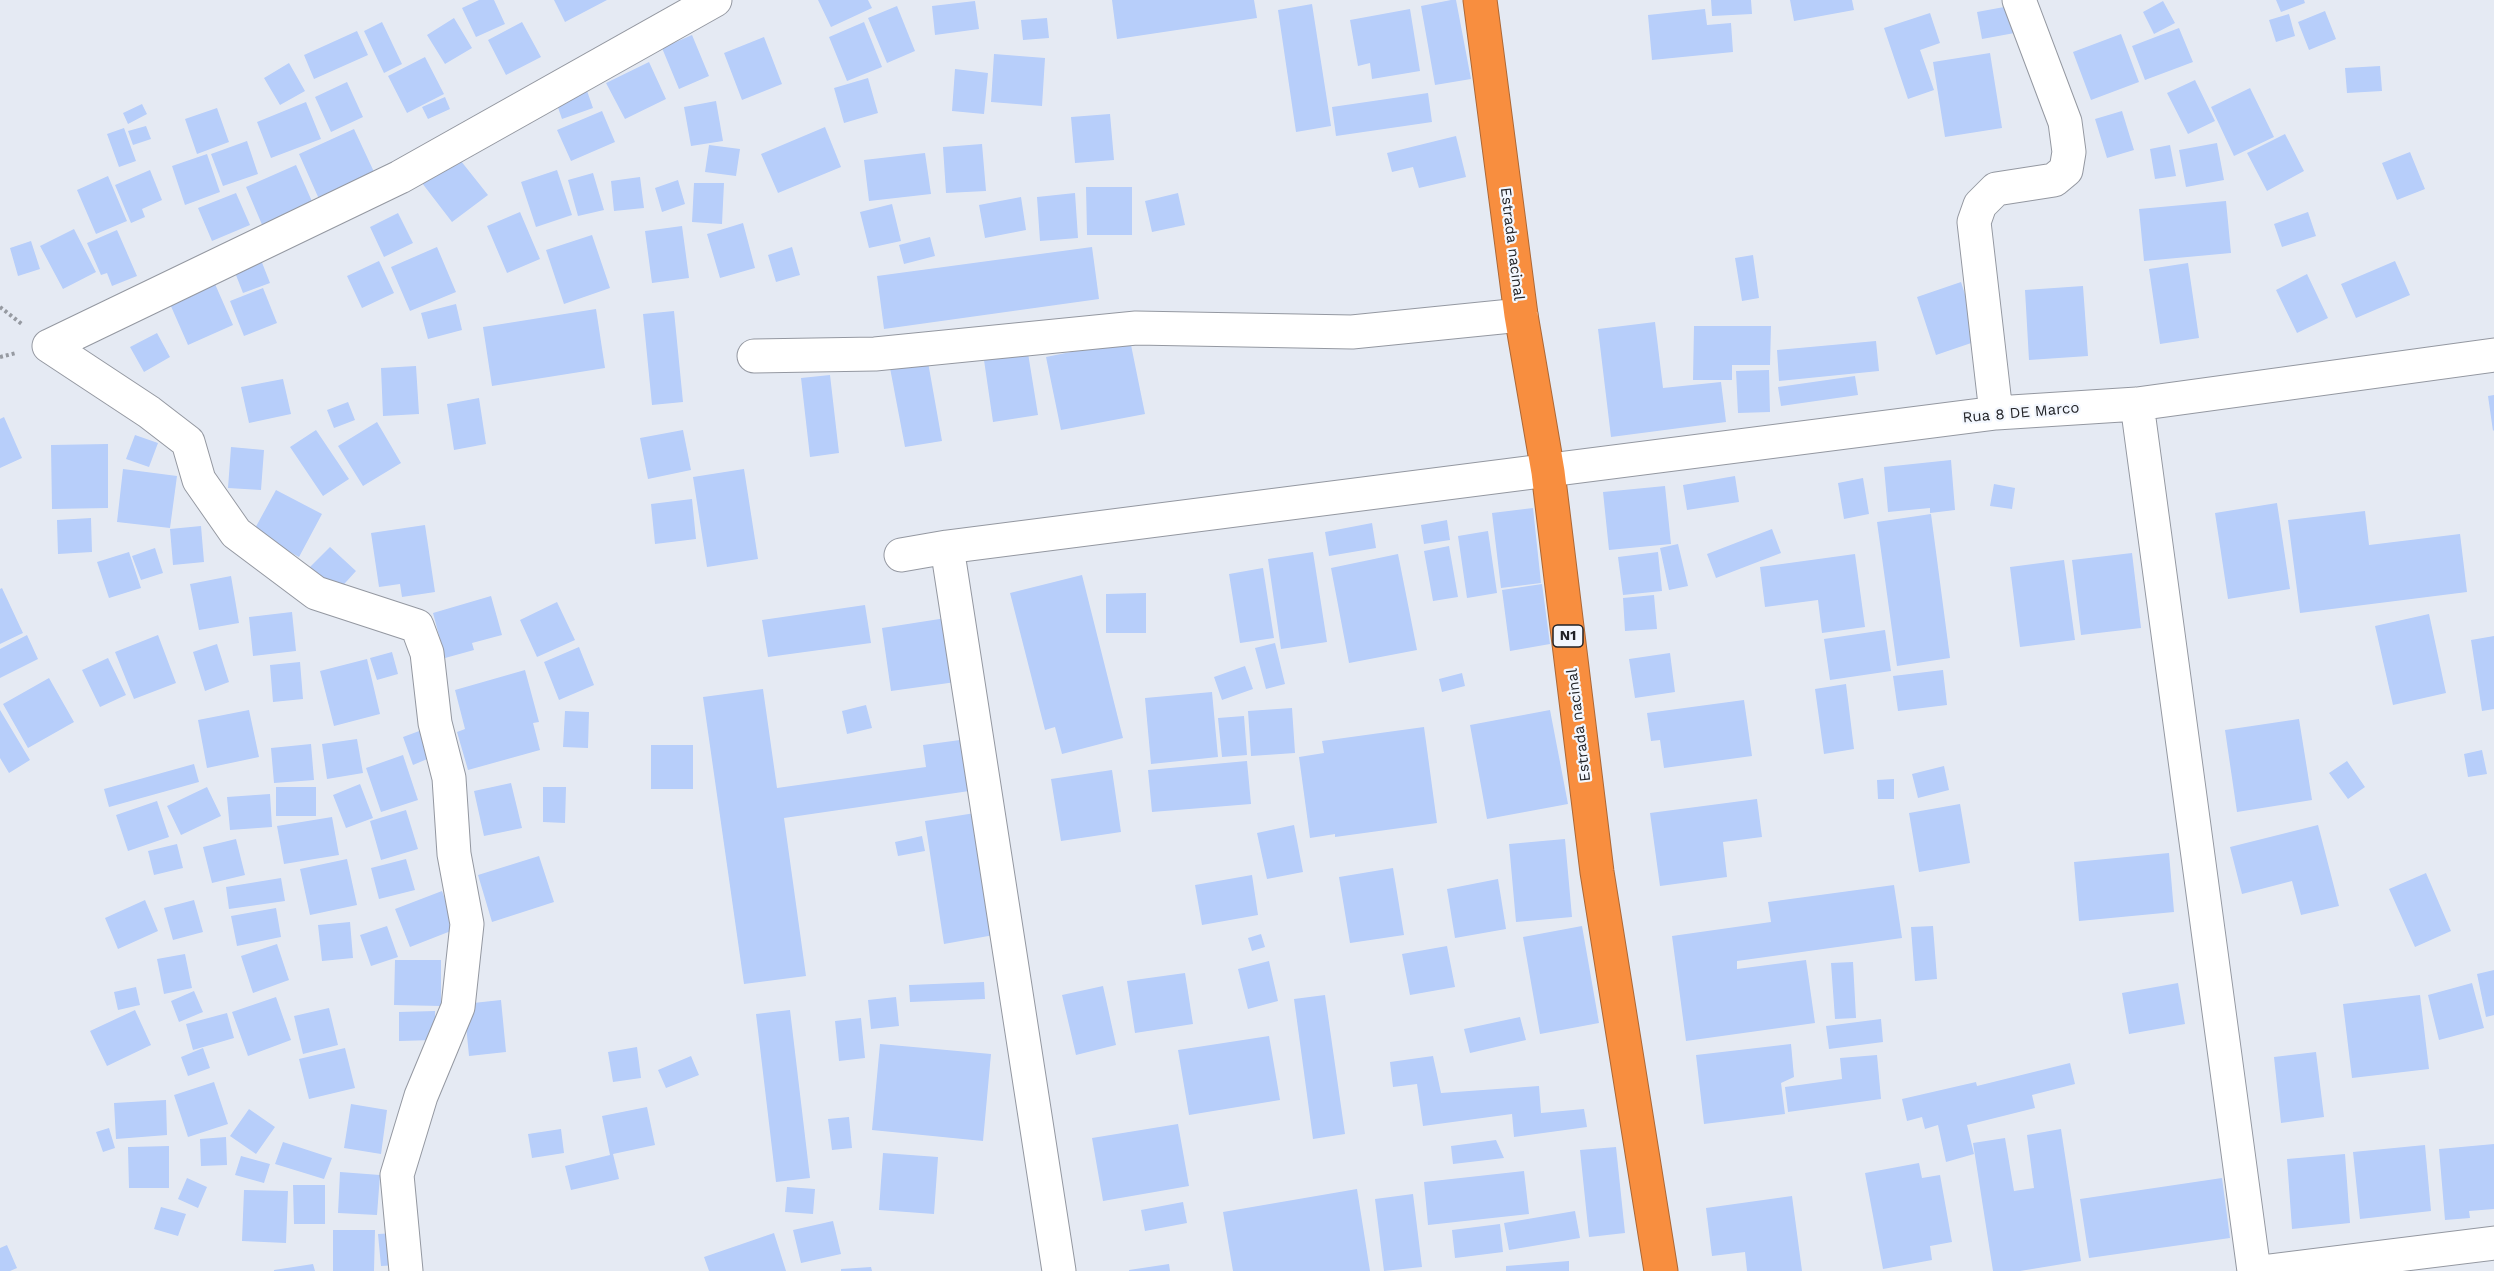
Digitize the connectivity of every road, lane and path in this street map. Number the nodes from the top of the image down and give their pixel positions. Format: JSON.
{"nodes":[{"id":1,"x":715,"y":0,"type":"edge"},
{"id":2,"x":1480,"y":0,"type":"edge"},
{"id":3,"x":2019,"y":0,"type":"edge"},
{"id":4,"x":1521,"y":315,"type":"junction"},
{"id":5,"x":754,"y":356,"type":"dead end"},
{"id":6,"x":2494,"y":356,"type":"edge"},
{"id":7,"x":2137,"y":404,"type":"junction"},
{"id":8,"x":1996,"y":413,"type":"junction"},
{"id":9,"x":1548,"y":472,"type":"junction"},
{"id":10,"x":947,"y":547,"type":"junction"},
{"id":11,"x":901,"y":555,"type":"dead end"},
{"id":12,"x":2494,"y":1243,"type":"edge"},
{"id":13,"x":406,"y":1271,"type":"edge"},
{"id":14,"x":1059,"y":1271,"type":"edge"},
{"id":15,"x":1661,"y":1271,"type":"edge"},
{"id":16,"x":2254,"y":1271,"type":"edge"},
{"id":17,"x":2269,"y":1271,"type":"edge"}],
"edges":[{"from":1,"to":13,"type":"street"},
{"from":2,"to":4,"type":"highway","name":"Estrada nacinal","number":"N1"},
{"from":3,"to":8,"type":"street"},
{"from":4,"to":5,"type":"street"},
{"from":4,"to":9,"type":"highway","name":"Estrada nacinal","number":"N1"},
{"from":6,"to":7,"type":"street","name":"Rua 8 DE Marco"},
{"from":7,"to":8,"type":"street","name":"Rua 8 DE Marco"},
{"from":7,"to":16,"type":"street"},
{"from":8,"to":9,"type":"street","name":"Rua 8 DE Marco"},
{"from":9,"to":10,"type":"street","name":"Rua 8 DE Marco"},
{"from":9,"to":15,"type":"highway","name":"Estrada nacinal","number":"N1"},
{"from":10,"to":11,"type":"street","name":"Rua 8 DE Marco"},
{"from":10,"to":14,"type":"street"},
{"from":12,"to":17,"type":"street"}]}
